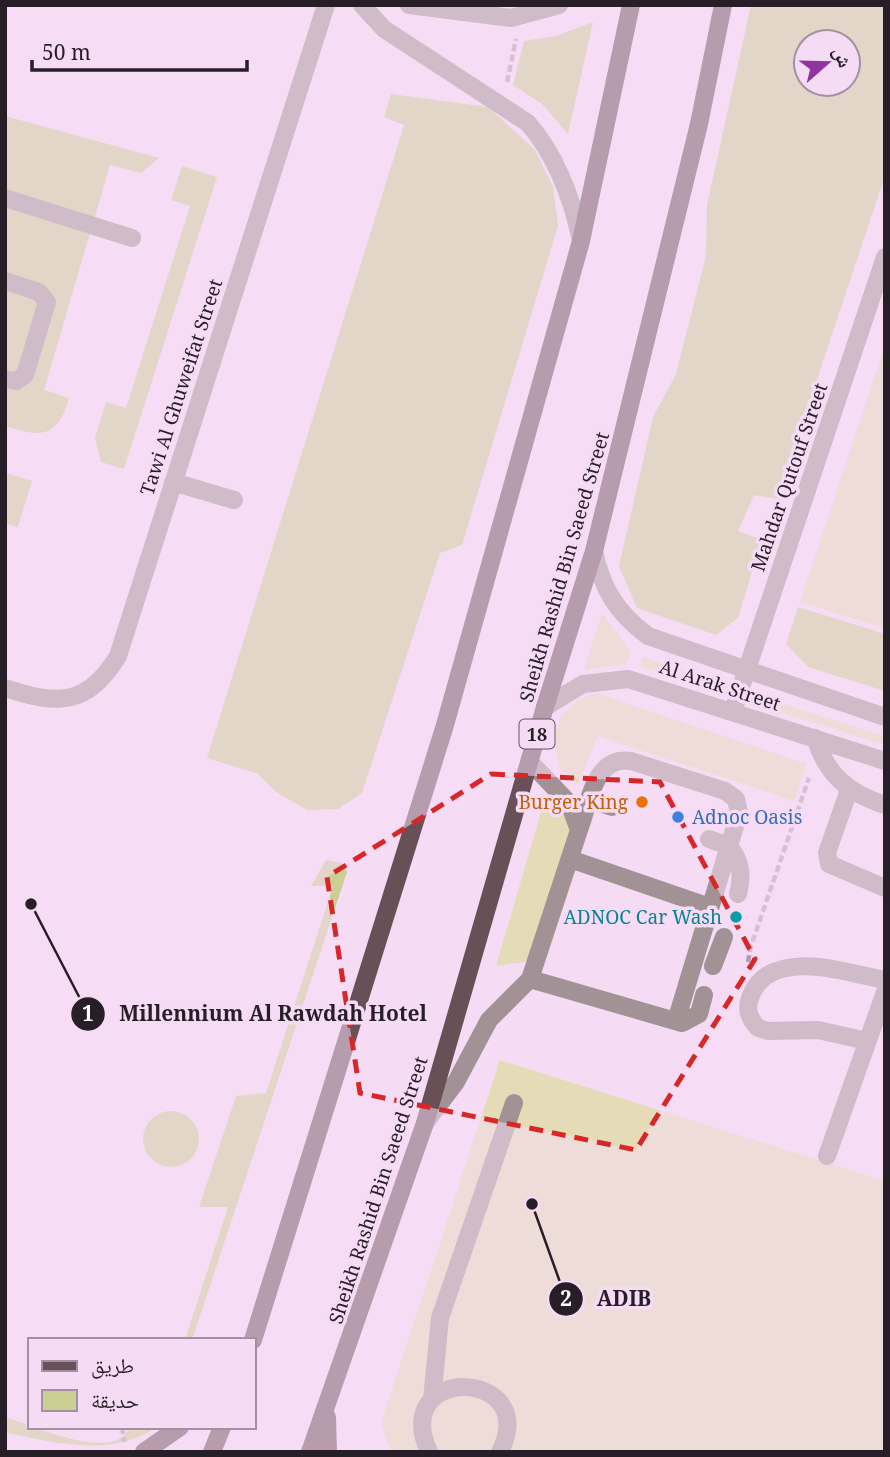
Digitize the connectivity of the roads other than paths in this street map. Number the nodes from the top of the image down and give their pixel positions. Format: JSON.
{"nodes":[{"id":1,"x":326,"y":5,"type":"edge"},
{"id":2,"x":362,"y":5,"type":"edge"},
{"id":3,"x":408,"y":5,"type":"edge"},
{"id":4,"x":559,"y":5,"type":"edge"},
{"id":5,"x":631,"y":5,"type":"edge"},
{"id":6,"x":723,"y":5,"type":"edge"},
{"id":7,"x":5,"y":198,"type":"edge"},
{"id":8,"x":132,"y":238,"type":"dead end"},
{"id":9,"x":581,"y":241,"type":"junction"},
{"id":10,"x":885,"y":257,"type":"edge"},
{"id":11,"x":5,"y":281,"type":"edge"},
{"id":12,"x":5,"y":379,"type":"edge"},
{"id":13,"x":173,"y":482,"type":"junction"},
{"id":14,"x":234,"y":500,"type":"dead end"},
{"id":15,"x":594,"y":551,"type":"junction"},
{"id":16,"x":746,"y":671,"type":"junction"},
{"id":17,"x":5,"y":688,"type":"edge"},
{"id":18,"x":545,"y":707,"type":"junction"},
{"id":19,"x":733,"y":711,"type":"junction"},
{"id":20,"x":885,"y":717,"type":"edge"},
{"id":21,"x":817,"y":744,"type":"junction"},
{"id":22,"x":529,"y":761,"type":"junction"},
{"id":23,"x":885,"y":761,"type":"edge"},
{"id":24,"x":849,"y":790,"type":"junction"},
{"id":25,"x":590,"y":800,"type":"junction"},
{"id":26,"x":885,"y":805,"type":"edge"},
{"id":27,"x":612,"y":807,"type":"dead end"},
{"id":28,"x":579,"y":830,"type":"junction"},
{"id":29,"x":709,"y":839,"type":"dead end"},
{"id":30,"x":729,"y":846,"type":"junction"},
{"id":31,"x":570,"y":859,"type":"junction"},
{"id":32,"x":885,"y":888,"type":"edge"},
{"id":33,"x":738,"y":894,"type":"dead end"},
{"id":34,"x":710,"y":907,"type":"junction"},
{"id":35,"x":724,"y":937,"type":"dead end"},
{"id":36,"x":713,"y":966,"type":"dead end"},
{"id":37,"x":530,"y":979,"type":"junction"},
{"id":38,"x":885,"y":980,"type":"edge"},
{"id":39,"x":885,"y":992,"type":"edge"},
{"id":40,"x":704,"y":995,"type":"dead end"},
{"id":41,"x":676,"y":1021,"type":"junction"},
{"id":42,"x":867,"y":1041,"type":"junction"},
{"id":43,"x":514,"y":1103,"type":"dead end"},
{"id":44,"x":425,"y":1123,"type":"junction"},
{"id":45,"x":827,"y":1157,"type":"dead end"},
{"id":46,"x":254,"y":1338,"type":"edge"},
{"id":47,"x":432,"y":1399,"type":"junction"},
{"id":48,"x":327,"y":1411,"type":"junction"},
{"id":49,"x":177,"y":1429,"type":"edge"},
{"id":50,"x":221,"y":1429,"type":"edge"},
{"id":51,"x":144,"y":1452,"type":"edge"},
{"id":52,"x":212,"y":1452,"type":"edge"},
{"id":53,"x":310,"y":1452,"type":"edge"},
{"id":54,"x":328,"y":1452,"type":"edge"},
{"id":55,"x":429,"y":1452,"type":"edge"},
{"id":56,"x":500,"y":1452,"type":"edge"}],
"edges":[{"from":1,"to":13,"type":"street","name":"Tawi Al Ghuweifat Street"},
{"from":2,"to":9,"type":"street"},
{"from":3,"to":4,"type":"street"},
{"from":5,"to":9,"type":"main road"},
{"from":6,"to":15,"type":"main road","name":"Sheikh Rashid Bin Saeed Street","number":"18"},
{"from":7,"to":8,"type":"street"},
{"from":9,"to":46,"type":"main road"},
{"from":10,"to":16,"type":"street","name":"Mahdar Qutouf Street"},
{"from":11,"to":12,"type":"street"},
{"from":13,"to":14,"type":"street"},
{"from":13,"to":17,"type":"street","name":"Tawi Al Ghuweifat Street"},
{"from":15,"to":16,"type":"street","name":"Al Arak Street"},
{"from":15,"to":18,"type":"main road","name":"Sheikh Rashid Bin Saeed Street","number":"18"},
{"from":16,"to":19,"type":"street","name":"Mahdar Qutouf Street"},
{"from":16,"to":20,"type":"street","name":"Al Arak Street"},
{"from":18,"to":19,"type":"street","name":"Al Arak Street"},
{"from":18,"to":22,"type":"main road","name":"Sheikh Rashid Bin Saeed Street","number":"18"},
{"from":19,"to":21,"type":"street","name":"Al Arak Street"},
{"from":21,"to":23,"type":"street","name":"Al Arak Street"},
{"from":21,"to":24,"type":"street"},
{"from":22,"to":28,"type":"street"},
{"from":22,"to":44,"type":"main road","name":"Sheikh Rashid Bin Saeed Street","number":"18"},
{"from":24,"to":26,"type":"street"},
{"from":24,"to":32,"type":"street"},
{"from":25,"to":27,"type":"street"},
{"from":25,"to":28,"type":"street"},
{"from":25,"to":30,"type":"street"},
{"from":28,"to":31,"type":"street"},
{"from":29,"to":30,"type":"street"},
{"from":30,"to":33,"type":"street"},
{"from":30,"to":34,"type":"street"},
{"from":31,"to":34,"type":"street"},
{"from":31,"to":37,"type":"street"},
{"from":34,"to":41,"type":"street"},
{"from":35,"to":36,"type":"street"},
{"from":37,"to":41,"type":"street"},
{"from":37,"to":44,"type":"street"},
{"from":38,"to":42,"type":"street"},
{"from":39,"to":42,"type":"street"},
{"from":40,"to":41,"type":"street"},
{"from":42,"to":45,"type":"street"},
{"from":43,"to":47,"type":"street"},
{"from":44,"to":48,"type":"main road","name":"Sheikh Rashid Bin Saeed Street","number":"18"},
{"from":47,"to":55,"type":"street"},
{"from":47,"to":56,"type":"street"},
{"from":48,"to":53,"type":"main road","name":"Sheikh Rashid Bin Saeed Street","number":"18"},
{"from":48,"to":54,"type":"main road"},
{"from":49,"to":51,"type":"main road"},
{"from":50,"to":52,"type":"main road"}]}
